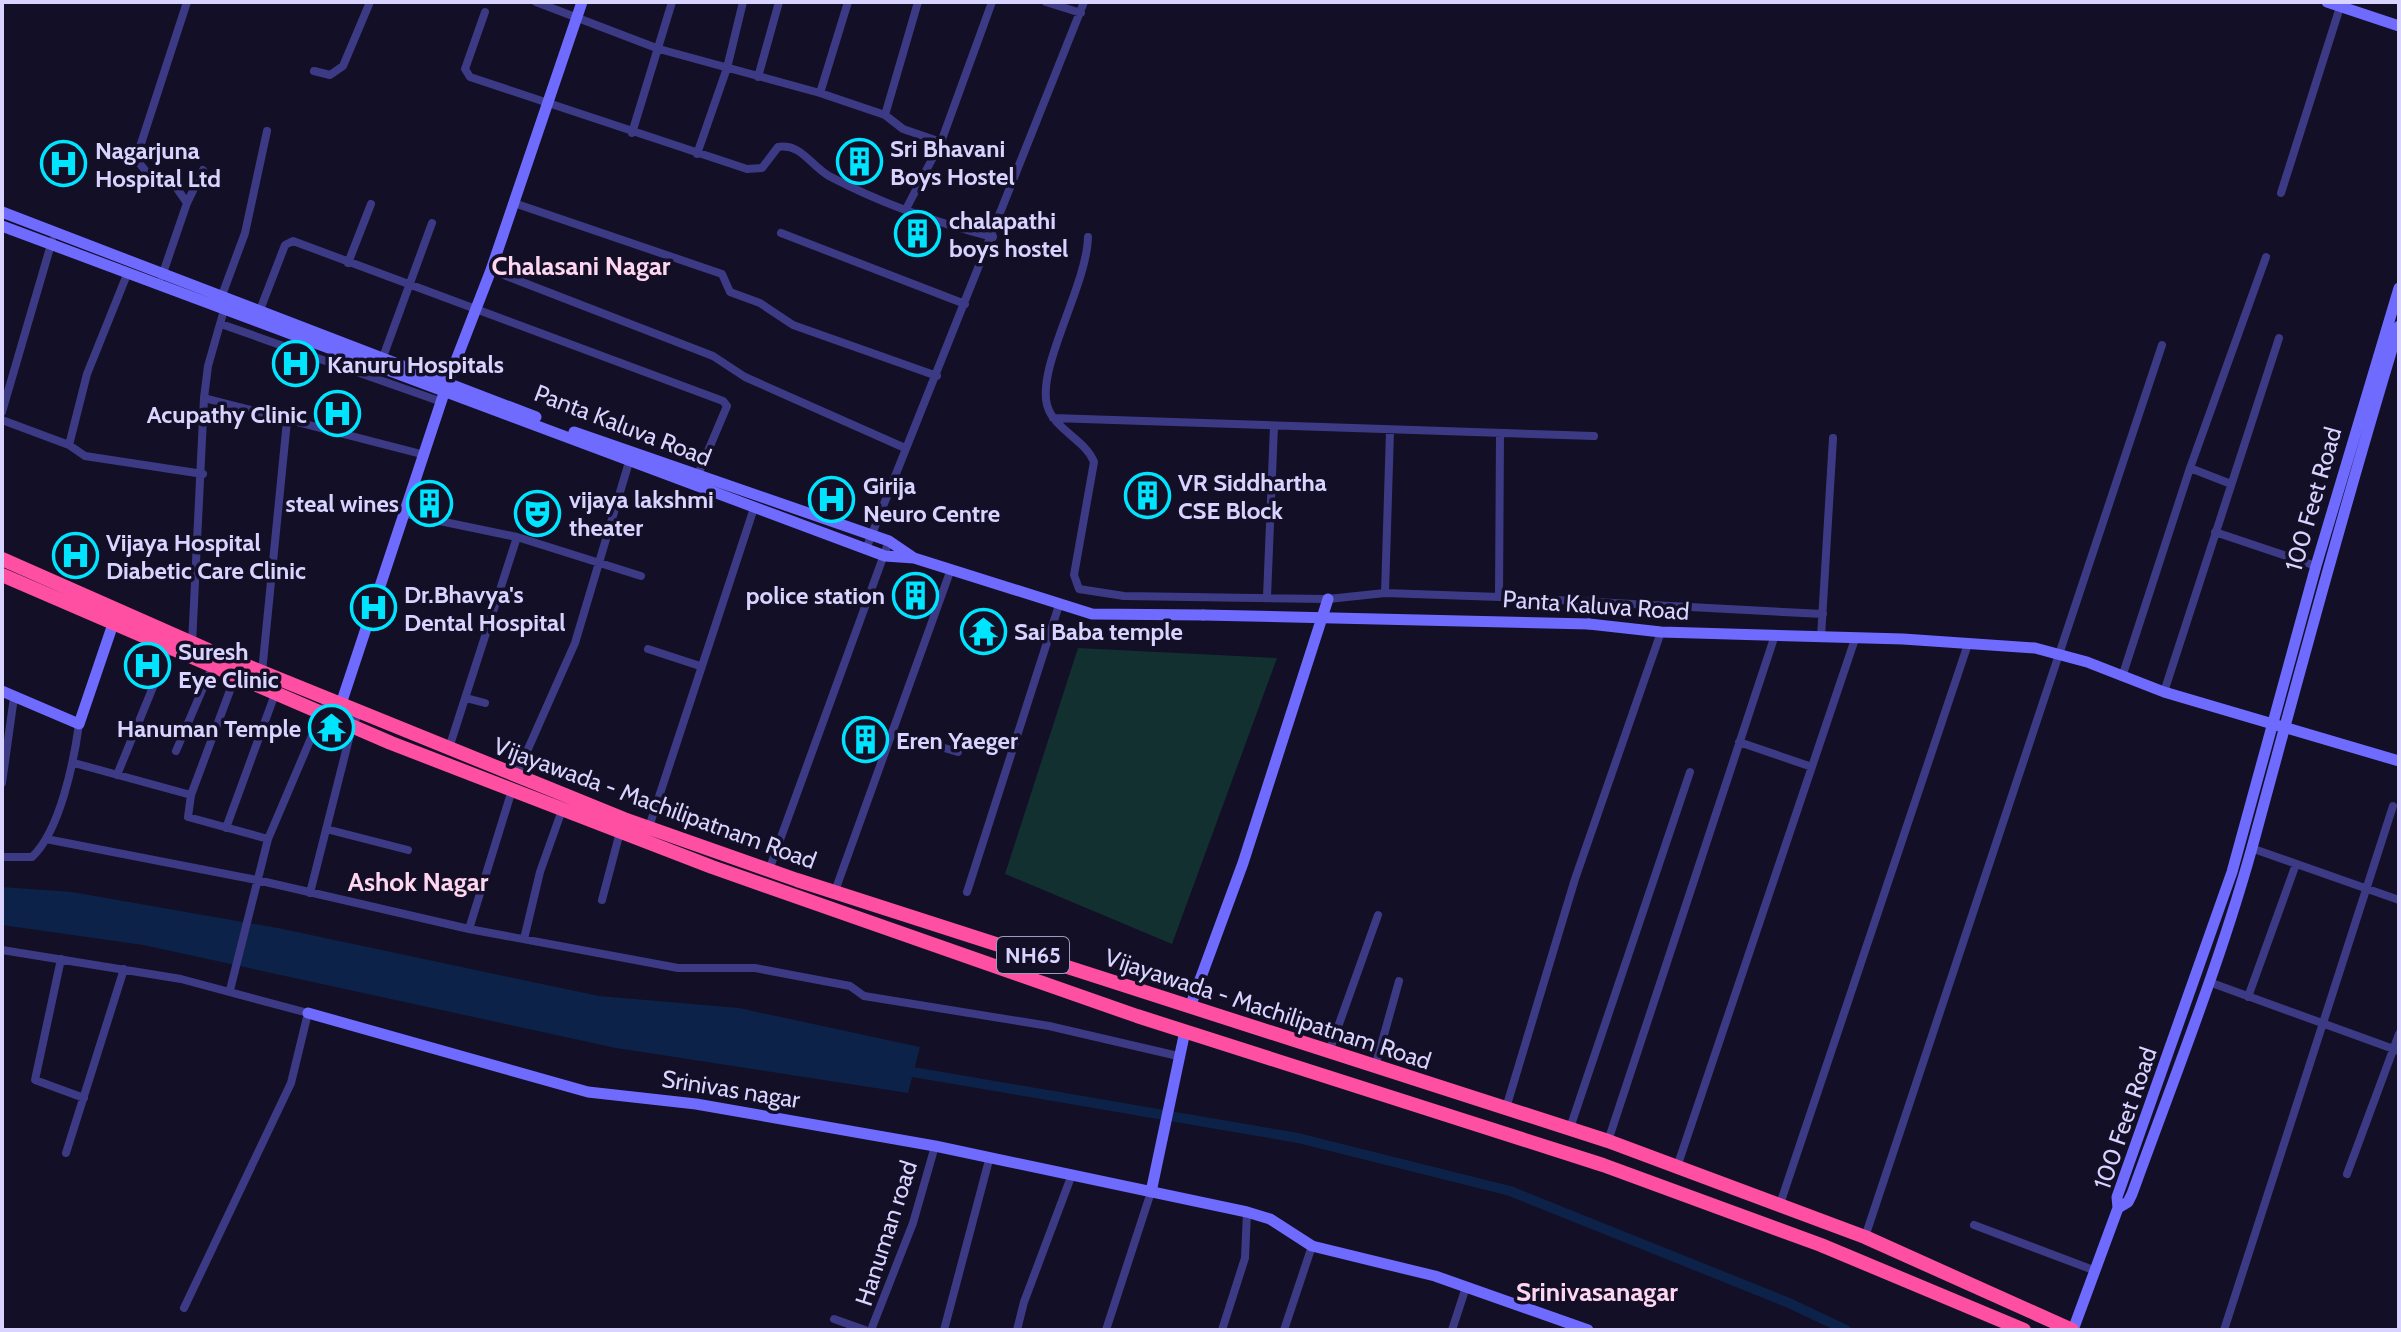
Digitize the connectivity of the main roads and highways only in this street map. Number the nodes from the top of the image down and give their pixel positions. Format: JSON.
{"nodes":[{"id":1,"x":2,"y":559,"type":"edge"},
{"id":2,"x":2,"y":575,"type":"edge"},
{"id":3,"x":514,"y":784,"type":"junction"},
{"id":4,"x":1987,"y":1288,"type":"junction"},
{"id":5,"x":1975,"y":1308,"type":"junction"},
{"id":6,"x":2024,"y":1330,"type":"edge"},
{"id":7,"x":2072,"y":1330,"type":"edge"}],
"edges":[{"from":1,"to":3,"type":"highway","name":"Vijayawada - Machilipatnam Road","number":"NH65"},
{"from":2,"to":3,"type":"highway","name":"Vijayawada - Machilipatnam Road","number":"NH65"},
{"from":3,"to":4,"type":"highway","name":"Vijayawada - Machilipatnam Road","number":"NH65"},
{"from":3,"to":5,"type":"highway","name":"Vijayawada - Machilipatnam Road","number":"NH65"},
{"from":4,"to":5,"type":"highway"},
{"from":4,"to":7,"type":"highway","name":"Vijayawada - Machilipatnam Road","number":"NH65"},
{"from":5,"to":6,"type":"highway","name":"Vijayawada - Machilipatnam Road","number":"NH65"}]}
